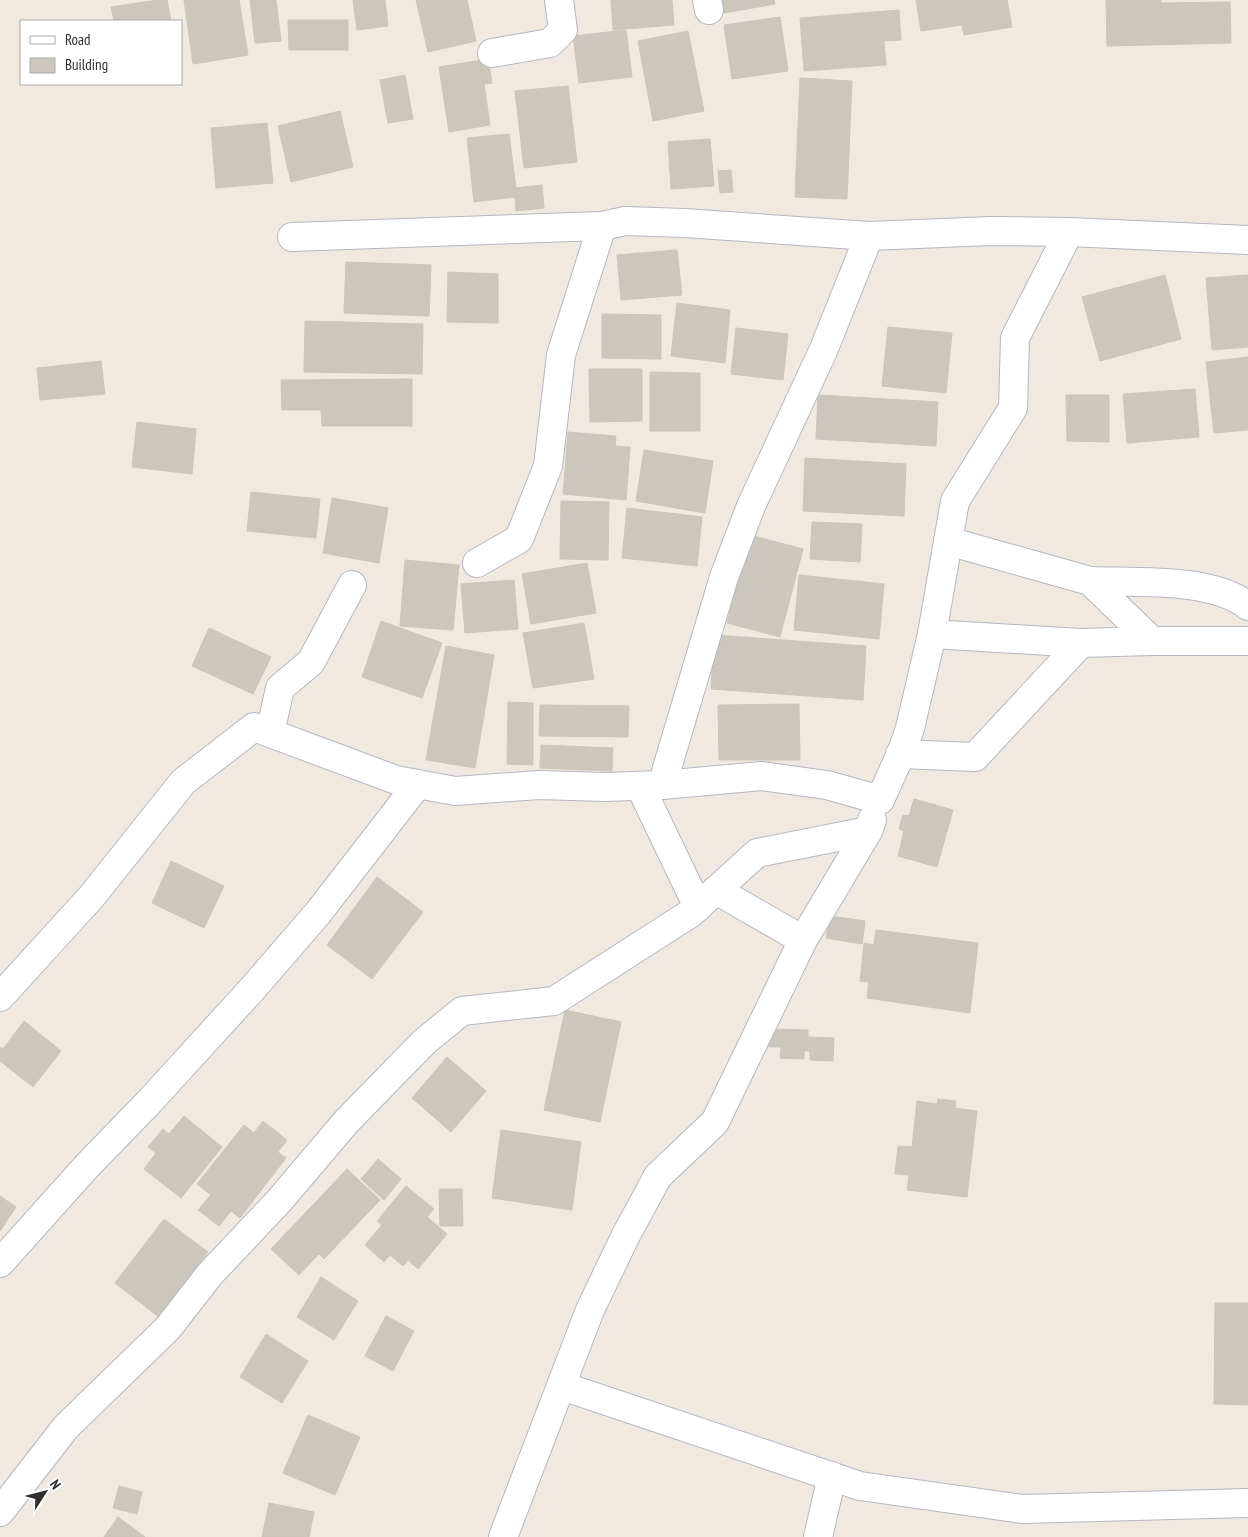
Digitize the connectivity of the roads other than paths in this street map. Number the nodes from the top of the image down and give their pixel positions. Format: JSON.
{"nodes":[{"id":1,"x":559,"y":0,"type":"edge"},
{"id":2,"x":492,"y":53,"type":"dead end"},
{"id":3,"x":602,"y":226,"type":"junction"},
{"id":4,"x":1069,"y":232,"type":"junction"},
{"id":5,"x":868,"y":236,"type":"junction"},
{"id":6,"x":292,"y":237,"type":"dead end"},
{"id":7,"x":1248,"y":240,"type":"edge"},
{"id":8,"x":948,"y":541,"type":"junction"},
{"id":9,"x":477,"y":563,"type":"dead end"},
{"id":10,"x":1090,"y":581,"type":"junction"},
{"id":11,"x":352,"y":585,"type":"dead end"},
{"id":12,"x":1248,"y":606,"type":"edge"},
{"id":13,"x":932,"y":634,"type":"junction"},
{"id":14,"x":1152,"y":641,"type":"junction"},
{"id":15,"x":1248,"y":641,"type":"edge"},
{"id":16,"x":1081,"y":643,"type":"junction"},
{"id":17,"x":270,"y":733,"type":"junction"},
{"id":18,"x":900,"y":754,"type":"junction"},
{"id":19,"x":418,"y":784,"type":"junction"},
{"id":20,"x":651,"y":785,"type":"junction"},
{"id":21,"x":880,"y":800,"type":"junction"},
{"id":22,"x":868,"y":831,"type":"junction"},
{"id":23,"x":707,"y":898,"type":"junction"},
{"id":24,"x":803,"y":940,"type":"junction"},
{"id":25,"x":0,"y":997,"type":"edge"},
{"id":26,"x":0,"y":1263,"type":"edge"},
{"id":27,"x":562,"y":1386,"type":"junction"},
{"id":28,"x":832,"y":1476,"type":"junction"},
{"id":29,"x":1248,"y":1503,"type":"edge"},
{"id":30,"x":0,"y":1512,"type":"edge"},
{"id":31,"x":502,"y":1537,"type":"edge"},
{"id":32,"x":818,"y":1537,"type":"edge"}],
"edges":[{"from":1,"to":2,"type":"street"},
{"from":3,"to":5,"type":"street"},
{"from":3,"to":6,"type":"street"},
{"from":3,"to":9,"type":"street"},
{"from":4,"to":5,"type":"street"},
{"from":4,"to":7,"type":"street"},
{"from":4,"to":8,"type":"street"},
{"from":5,"to":20,"type":"street"},
{"from":8,"to":10,"type":"street"},
{"from":8,"to":13,"type":"street"},
{"from":10,"to":12,"type":"street"},
{"from":10,"to":14,"type":"street"},
{"from":11,"to":17,"type":"street"},
{"from":13,"to":16,"type":"street"},
{"from":13,"to":18,"type":"street"},
{"from":14,"to":15,"type":"street"},
{"from":14,"to":16,"type":"street"},
{"from":16,"to":18,"type":"street"},
{"from":17,"to":19,"type":"street"},
{"from":17,"to":25,"type":"street"},
{"from":18,"to":21,"type":"street"},
{"from":19,"to":20,"type":"street"},
{"from":19,"to":26,"type":"street"},
{"from":20,"to":21,"type":"street"},
{"from":20,"to":23,"type":"street"},
{"from":21,"to":22,"type":"street"},
{"from":22,"to":23,"type":"street"},
{"from":22,"to":24,"type":"street"},
{"from":23,"to":24,"type":"street"},
{"from":23,"to":30,"type":"street"},
{"from":24,"to":27,"type":"street"},
{"from":27,"to":28,"type":"street"},
{"from":27,"to":31,"type":"street"},
{"from":28,"to":29,"type":"street"},
{"from":28,"to":32,"type":"street"}]}
